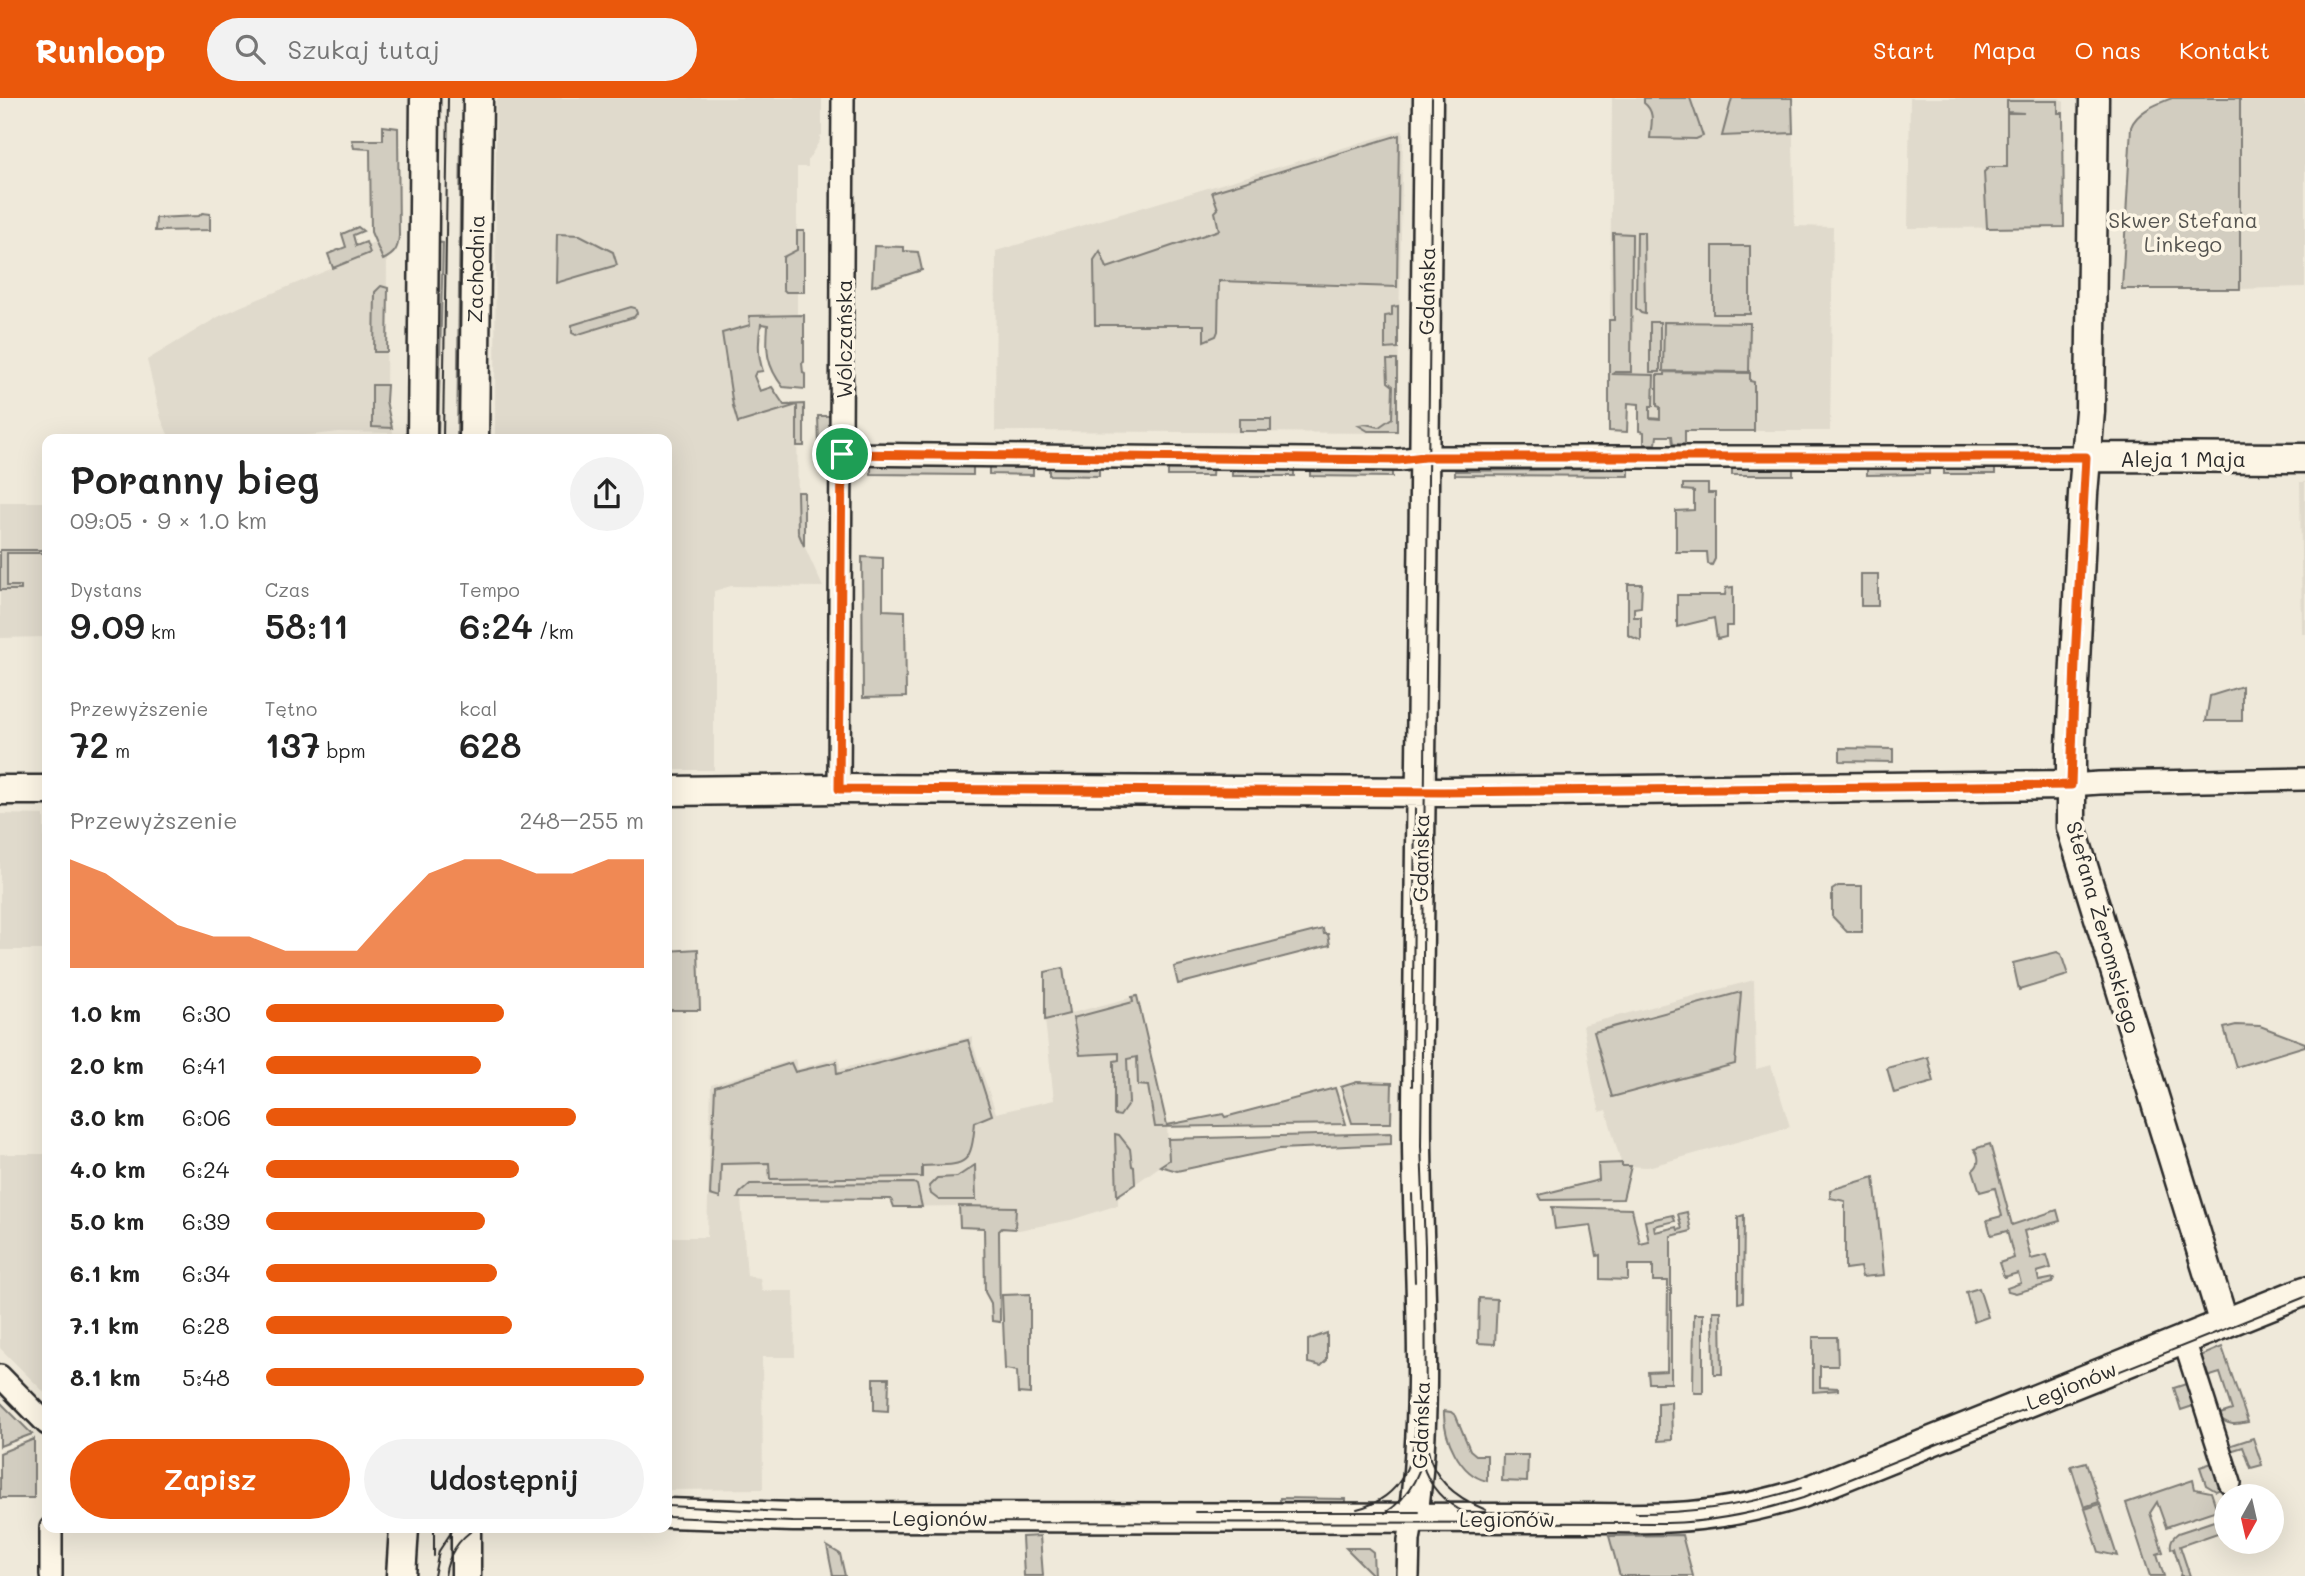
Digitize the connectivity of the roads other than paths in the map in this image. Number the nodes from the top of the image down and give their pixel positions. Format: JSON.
{"nodes":[{"id":1,"x":425,"y":98,"type":"edge"},
{"id":2,"x":478,"y":98,"type":"edge"},
{"id":3,"x":843,"y":98,"type":"edge"},
{"id":4,"x":1428,"y":98,"type":"edge"},
{"id":5,"x":2100,"y":102,"type":"edge"},
{"id":6,"x":422,"y":434,"type":"edge"},
{"id":7,"x":474,"y":434,"type":"edge"},
{"id":8,"x":842,"y":454,"type":"junction"},
{"id":9,"x":1424,"y":457,"type":"junction"},
{"id":10,"x":2086,"y":457,"type":"junction"},
{"id":11,"x":2305,"y":458,"type":"edge"},
{"id":12,"x":2305,"y":779,"type":"edge"},
{"id":13,"x":2071,"y":785,"type":"junction"},
{"id":14,"x":839,"y":789,"type":"junction"},
{"id":15,"x":0,"y":790,"type":"edge"},
{"id":16,"x":42,"y":790,"type":"edge"},
{"id":17,"x":672,"y":791,"type":"edge"},
{"id":18,"x":1421,"y":792,"type":"junction"},
{"id":19,"x":2305,"y":1291,"type":"edge"},
{"id":20,"x":2224,"y":1324,"type":"junction"},
{"id":21,"x":2184,"y":1340,"type":"junction"},
{"id":22,"x":0,"y":1377,"type":"edge"},
{"id":23,"x":42,"y":1419,"type":"edge"},
{"id":24,"x":2230,"y":1483,"type":"dead end"},
{"id":25,"x":672,"y":1513,"type":"edge"},
{"id":26,"x":1413,"y":1517,"type":"junction"},
{"id":27,"x":51,"y":1533,"type":"edge"},
{"id":28,"x":404,"y":1533,"type":"edge"},
{"id":29,"x":466,"y":1533,"type":"edge"},
{"id":30,"x":51,"y":1576,"type":"edge"},
{"id":31,"x":401,"y":1576,"type":"edge"},
{"id":32,"x":466,"y":1576,"type":"edge"},
{"id":33,"x":1408,"y":1576,"type":"edge"}],
"edges":[{"from":1,"to":6,"type":"street"},
{"from":2,"to":7,"type":"street","name":"Zachodnia"},
{"from":3,"to":8,"type":"street","name":"Wólczańska"},
{"from":4,"to":9,"type":"street","name":"Gdańska"},
{"from":5,"to":10,"type":"street","name":"Stefana Żeromskiego"},
{"from":8,"to":9,"type":"street","name":"Aleja 1 Maja"},
{"from":8,"to":14,"type":"street","name":"Wólczańska"},
{"from":9,"to":10,"type":"street","name":"Aleja 1 Maja"},
{"from":9,"to":18,"type":"street","name":"Gdańska"},
{"from":10,"to":11,"type":"street","name":"Aleja 1 Maja"},
{"from":10,"to":13,"type":"street","name":"Stefana Żeromskiego"},
{"from":12,"to":13,"type":"street"},
{"from":13,"to":18,"type":"street"},
{"from":13,"to":20,"type":"street","name":"Stefana Żeromskiego"},
{"from":14,"to":17,"type":"street"},
{"from":14,"to":18,"type":"street"},
{"from":15,"to":16,"type":"street"},
{"from":18,"to":26,"type":"street","name":"Gdańska"},
{"from":19,"to":20,"type":"street","name":"Legionów"},
{"from":20,"to":21,"type":"street","name":"Legionów"},
{"from":21,"to":24,"type":"street"},
{"from":21,"to":26,"type":"street","name":"Legionów"},
{"from":22,"to":23,"type":"street"},
{"from":25,"to":26,"type":"street","name":"Legionów"},
{"from":26,"to":33,"type":"street","name":"Gdańska"},
{"from":27,"to":30,"type":"street"},
{"from":28,"to":31,"type":"street"},
{"from":29,"to":32,"type":"street"}]}
